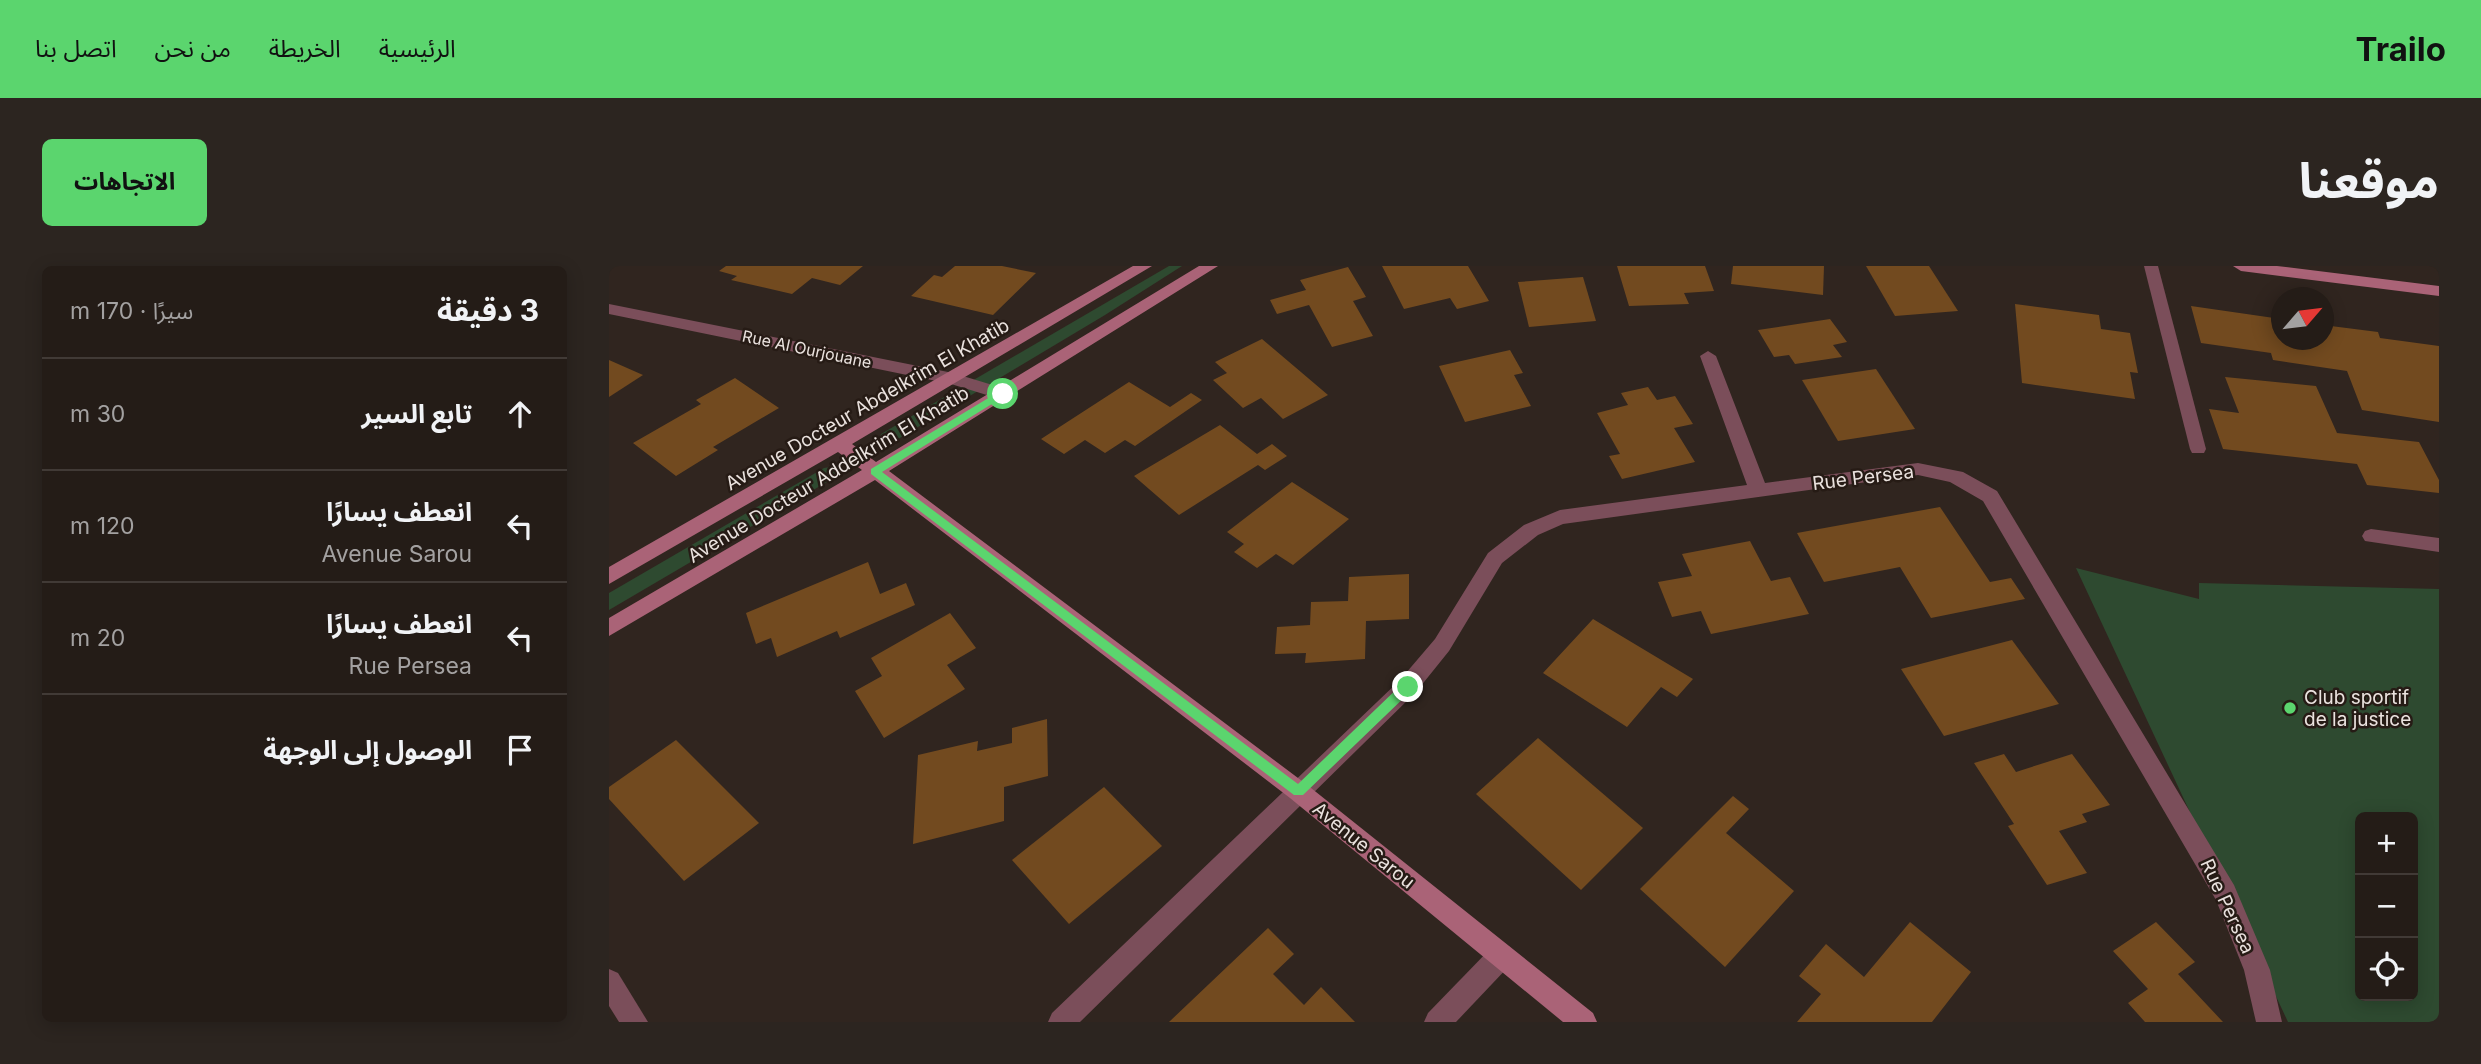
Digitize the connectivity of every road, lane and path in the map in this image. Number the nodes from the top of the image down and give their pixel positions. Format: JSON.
{"nodes":[{"id":1,"x":1144,"y":266,"type":"edge"},
{"id":2,"x":1210,"y":266,"type":"edge"},
{"id":3,"x":2151,"y":266,"type":"edge"},
{"id":4,"x":2241,"y":266,"type":"edge"},
{"id":5,"x":2439,"y":291,"type":"edge"},
{"id":6,"x":609,"y":309,"type":"edge"},
{"id":7,"x":1708,"y":356,"type":"dead end"},
{"id":8,"x":953,"y":379,"type":"junction"},
{"id":9,"x":1003,"y":394,"type":"junction"},
{"id":10,"x":840,"y":444,"type":"junction"},
{"id":11,"x":2198,"y":449,"type":"dead end"},
{"id":12,"x":875,"y":471,"type":"junction"},
{"id":13,"x":1758,"y":490,"type":"junction"},
{"id":14,"x":2371,"y":536,"type":"dead end"},
{"id":15,"x":2439,"y":545,"type":"edge"},
{"id":16,"x":609,"y":576,"type":"edge"},
{"id":17,"x":609,"y":628,"type":"edge"},
{"id":18,"x":1299,"y":791,"type":"junction"},
{"id":19,"x":1501,"y":956,"type":"junction"},
{"id":20,"x":609,"y":982,"type":"edge"},
{"id":21,"x":635,"y":1022,"type":"edge"},
{"id":22,"x":1061,"y":1022,"type":"edge"},
{"id":23,"x":1437,"y":1022,"type":"edge"},
{"id":24,"x":1584,"y":1022,"type":"edge"},
{"id":25,"x":2269,"y":1022,"type":"edge"}],
"edges":[{"from":1,"to":8,"type":"main road","name":"Avenue Docteur Abdelkrim El Khatib"},
{"from":2,"to":9,"type":"main road","name":"Avenue Docteur Addelkrim El Khatib"},
{"from":3,"to":11,"type":"lane"},
{"from":4,"to":5,"type":"main road"},
{"from":6,"to":8,"type":"street","name":"Rue Al Ourjouane"},
{"from":7,"to":13,"type":"street"},
{"from":8,"to":9,"type":"street","name":"Rue Al Ourjouane"},
{"from":8,"to":10,"type":"main road","name":"Avenue Docteur Abdelkrim El Khatib"},
{"from":9,"to":12,"type":"main road","name":"Avenue Docteur Addelkrim El Khatib"},
{"from":10,"to":12,"type":"main road","name":"Avenue Sarou"},
{"from":10,"to":16,"type":"main road","name":"Avenue Docteur Abdelkrim El Khatib"},
{"from":12,"to":17,"type":"main road","name":"Avenue Docteur Addelkrim El Khatib"},
{"from":12,"to":18,"type":"main road","name":"Avenue Sarou"},
{"from":13,"to":18,"type":"street","name":"Rue Persea"},
{"from":13,"to":25,"type":"street","name":"Rue Persea"},
{"from":14,"to":15,"type":"lane"},
{"from":18,"to":19,"type":"main road","name":"Avenue Sarou"},
{"from":18,"to":22,"type":"street","name":"Rue Persea"},
{"from":19,"to":23,"type":"street"},
{"from":19,"to":24,"type":"main road","name":"Avenue Sarou"},
{"from":20,"to":21,"type":"street"}]}
